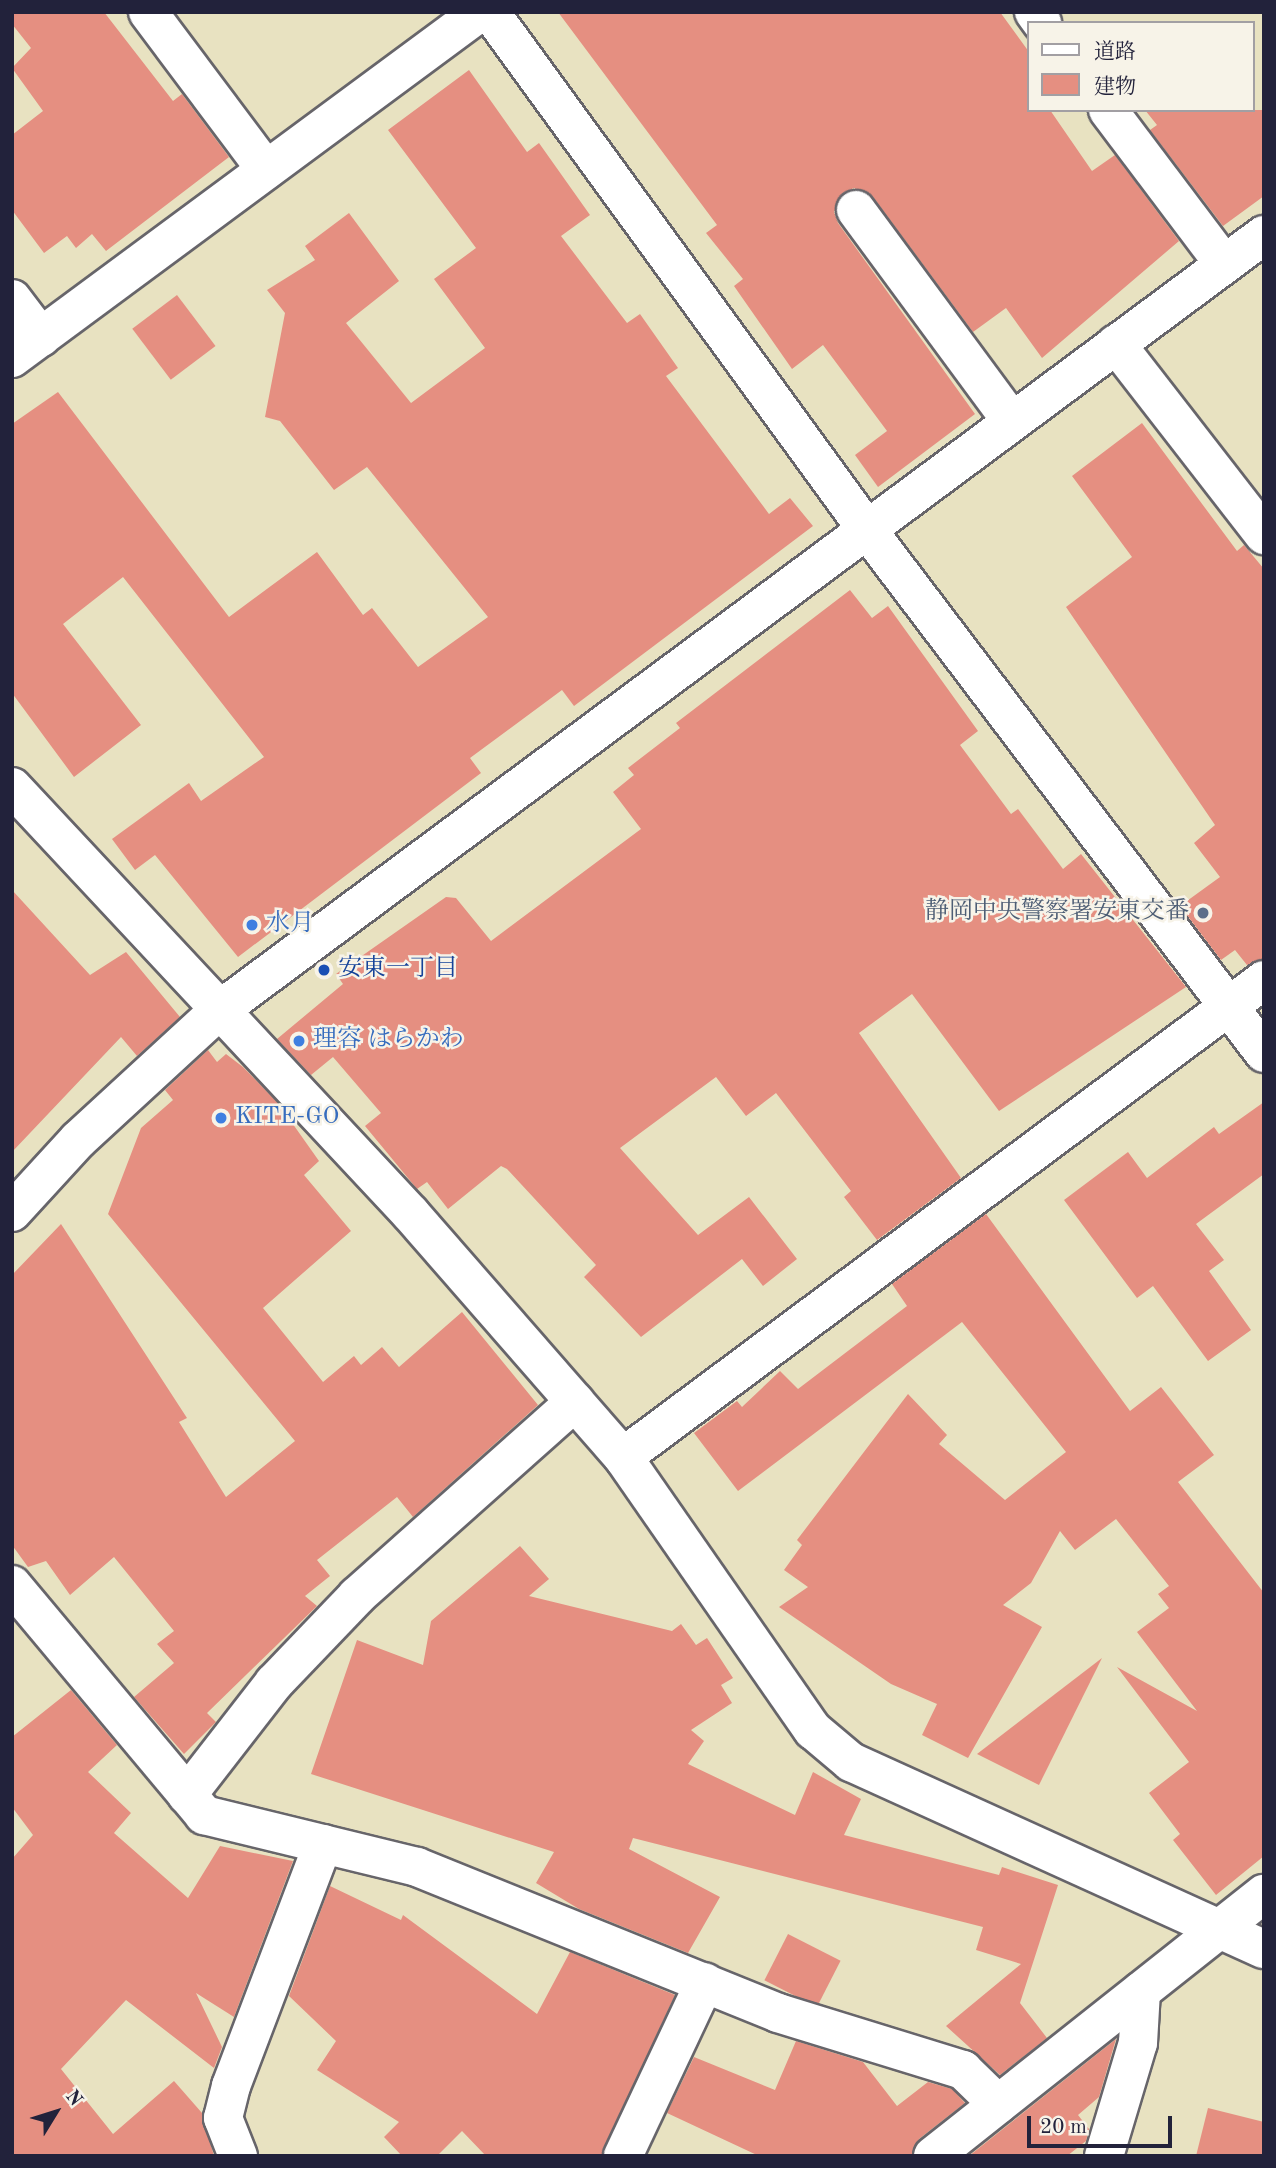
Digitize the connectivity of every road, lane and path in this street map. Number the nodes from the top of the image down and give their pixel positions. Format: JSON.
{"nodes":[{"id":1,"x":148,"y":12,"type":"edge"},
{"id":2,"x":480,"y":12,"type":"edge"},
{"id":3,"x":490,"y":12,"type":"edge"},
{"id":4,"x":1110,"y":112,"type":"edge"},
{"id":5,"x":266,"y":170,"type":"junction"},
{"id":6,"x":856,"y":210,"type":"dead end"},
{"id":7,"x":1264,"y":235,"type":"edge"},
{"id":8,"x":1224,"y":264,"type":"junction"},
{"id":9,"x":12,"y":299,"type":"edge"},
{"id":10,"x":1116,"y":344,"type":"junction"},
{"id":11,"x":27,"y":348,"type":"edge"},
{"id":12,"x":1011,"y":420,"type":"junction"},
{"id":13,"x":865,"y":527,"type":"junction"},
{"id":14,"x":1264,"y":535,"type":"edge"},
{"id":15,"x":12,"y":787,"type":"edge"},
{"id":16,"x":1264,"y":980,"type":"edge"},
{"id":17,"x":1229,"y":1006,"type":"junction"},
{"id":18,"x":217,"y":1012,"type":"junction"},
{"id":19,"x":1264,"y":1053,"type":"edge"},
{"id":20,"x":12,"y":1212,"type":"edge"},
{"id":21,"x":575,"y":1402,"type":"junction"},
{"id":22,"x":623,"y":1457,"type":"junction"},
{"id":23,"x":12,"y":1585,"type":"edge"},
{"id":24,"x":187,"y":1795,"type":"junction"},
{"id":25,"x":323,"y":1844,"type":"junction"},
{"id":26,"x":1264,"y":1894,"type":"edge"},
{"id":27,"x":1220,"y":1928,"type":"junction"},
{"id":28,"x":1264,"y":1949,"type":"edge"},
{"id":29,"x":705,"y":1982,"type":"junction"},
{"id":30,"x":1141,"y":1991,"type":"junction"},
{"id":31,"x":998,"y":2104,"type":"junction"},
{"id":32,"x":239,"y":2156,"type":"edge"},
{"id":33,"x":623,"y":2156,"type":"edge"},
{"id":34,"x":933,"y":2156,"type":"edge"},
{"id":35,"x":1104,"y":2156,"type":"edge"}],
"edges":[{"from":1,"to":5,"type":"street"},
{"from":2,"to":5,"type":"street"},
{"from":3,"to":13,"type":"street"},
{"from":4,"to":8,"type":"street"},
{"from":5,"to":11,"type":"street"},
{"from":6,"to":12,"type":"street"},
{"from":7,"to":8,"type":"street"},
{"from":8,"to":10,"type":"street"},
{"from":9,"to":11,"type":"street"},
{"from":10,"to":12,"type":"street"},
{"from":10,"to":14,"type":"street"},
{"from":12,"to":13,"type":"street"},
{"from":13,"to":17,"type":"street"},
{"from":13,"to":18,"type":"street"},
{"from":15,"to":18,"type":"street"},
{"from":16,"to":17,"type":"street"},
{"from":17,"to":19,"type":"street"},
{"from":17,"to":22,"type":"street"},
{"from":18,"to":20,"type":"street"},
{"from":18,"to":21,"type":"street"},
{"from":21,"to":22,"type":"street"},
{"from":21,"to":24,"type":"street"},
{"from":22,"to":27,"type":"street"},
{"from":23,"to":24,"type":"street"},
{"from":24,"to":25,"type":"street"},
{"from":25,"to":29,"type":"street"},
{"from":25,"to":32,"type":"street"},
{"from":26,"to":27,"type":"street"},
{"from":27,"to":28,"type":"street"},
{"from":27,"to":30,"type":"street"},
{"from":29,"to":31,"type":"street"},
{"from":29,"to":33,"type":"street"},
{"from":30,"to":31,"type":"street"},
{"from":30,"to":35,"type":"street"},
{"from":31,"to":34,"type":"street"}]}
